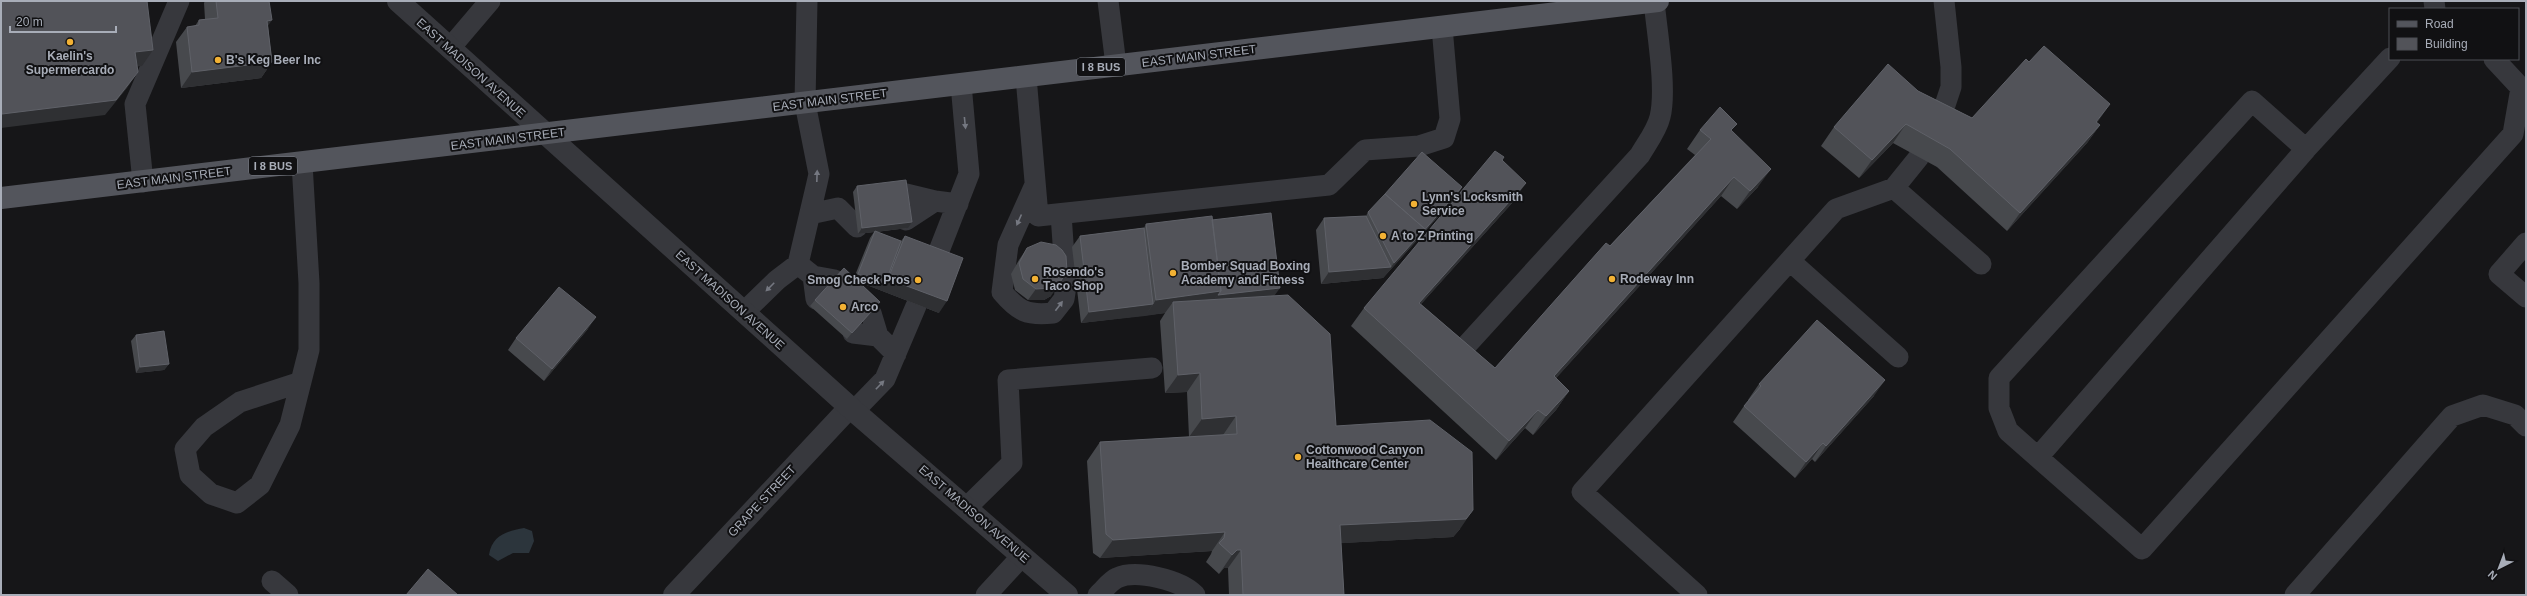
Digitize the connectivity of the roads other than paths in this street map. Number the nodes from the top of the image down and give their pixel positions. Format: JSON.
{"nodes":[{"id":1,"x":178,"y":1,"type":"edge"},
{"id":2,"x":398,"y":1,"type":"edge"},
{"id":3,"x":490,"y":1,"type":"edge"},
{"id":4,"x":807,"y":1,"type":"edge"},
{"id":5,"x":1108,"y":1,"type":"edge"},
{"id":6,"x":1654,"y":1,"type":"edge"},
{"id":7,"x":1658,"y":1,"type":"edge"},
{"id":8,"x":1944,"y":1,"type":"edge"},
{"id":9,"x":1442,"y":27,"type":"junction"},
{"id":10,"x":450,"y":48,"type":"junction"},
{"id":11,"x":2389,"y":59,"type":"edge"},
{"id":12,"x":2495,"y":60,"type":"edge"},
{"id":13,"x":1116,"y":65,"type":"junction"},
{"id":14,"x":1026,"y":77,"type":"junction"},
{"id":15,"x":961,"y":84,"type":"junction"},
{"id":16,"x":805,"y":103,"type":"junction"},
{"id":17,"x":1938,"y":126,"type":"edge"},
{"id":18,"x":545,"y":134,"type":"junction"},
{"id":19,"x":2306,"y":149,"type":"junction"},
{"id":20,"x":1919,"y":157,"type":"edge"},
{"id":21,"x":302,"y":163,"type":"junction"},
{"id":22,"x":143,"y":182,"type":"junction"},
{"id":23,"x":1035,"y":184,"type":"junction"},
{"id":24,"x":1894,"y":188,"type":"junction"},
{"id":25,"x":902,"y":193,"type":"edge"},
{"id":26,"x":1,"y":198,"type":"edge"},
{"id":27,"x":935,"y":201,"type":"junction"},
{"id":28,"x":958,"y":204,"type":"junction"},
{"id":29,"x":810,"y":214,"type":"junction"},
{"id":30,"x":1061,"y":214,"type":"junction"},
{"id":31,"x":906,"y":220,"type":"edge"},
{"id":32,"x":857,"y":226,"type":"dead end"},
{"id":33,"x":2526,"y":243,"type":"edge"},
{"id":34,"x":935,"y":261,"type":"edge"},
{"id":35,"x":1790,"y":261,"type":"junction"},
{"id":36,"x":1981,"y":264,"type":"dead end"},
{"id":37,"x":806,"y":270,"type":"junction"},
{"id":38,"x":835,"y":280,"type":"edge"},
{"id":39,"x":2526,"y":297,"type":"edge"},
{"id":40,"x":816,"y":299,"type":"edge"},
{"id":41,"x":916,"y":306,"type":"edge"},
{"id":42,"x":744,"y":312,"type":"junction"},
{"id":43,"x":871,"y":313,"type":"edge"},
{"id":44,"x":853,"y":333,"type":"edge"},
{"id":45,"x":878,"y":336,"type":"junction"},
{"id":46,"x":896,"y":354,"type":"junction"},
{"id":47,"x":1898,"y":357,"type":"dead end"},
{"id":48,"x":1453,"y":360,"type":"edge"},
{"id":49,"x":1152,"y":368,"type":"dead end"},
{"id":50,"x":301,"y":382,"type":"junction"},
{"id":51,"x":852,"y":409,"type":"junction"},
{"id":52,"x":2526,"y":426,"type":"edge"},
{"id":53,"x":2038,"y":457,"type":"junction"},
{"id":54,"x":966,"y":508,"type":"junction"},
{"id":55,"x":1022,"y":556,"type":"junction"},
{"id":56,"x":272,"y":581,"type":"dead end"},
{"id":57,"x":288,"y":595,"type":"edge"},
{"id":58,"x":674,"y":595,"type":"edge"},
{"id":59,"x":986,"y":595,"type":"edge"},
{"id":60,"x":1067,"y":595,"type":"edge"},
{"id":61,"x":1098,"y":595,"type":"edge"},
{"id":62,"x":1195,"y":595,"type":"edge"},
{"id":63,"x":1697,"y":595,"type":"edge"},
{"id":64,"x":2295,"y":595,"type":"edge"}],
"edges":[{"from":1,"to":22,"type":"lane"},
{"from":2,"to":10,"type":"street","name":"EAST MADISON AVENUE"},
{"from":3,"to":10,"type":"lane"},
{"from":4,"to":16,"type":"lane"},
{"from":5,"to":13,"type":"lane"},
{"from":6,"to":7,"type":"main road","name":"EAST MAIN STREET","number":"I 8 BUS"},
{"from":6,"to":9,"type":"main road","name":"EAST MAIN STREET","number":"I 8 BUS"},
{"from":6,"to":48,"type":"lane"},
{"from":8,"to":17,"type":"lane"},
{"from":9,"to":13,"type":"main road","name":"EAST MAIN STREET","number":"I 8 BUS"},
{"from":9,"to":30,"type":"lane"},
{"from":10,"to":18,"type":"street","name":"EAST MADISON AVENUE"},
{"from":11,"to":19,"type":"lane"},
{"from":12,"to":53,"type":"lane"},
{"from":13,"to":14,"type":"main road","name":"EAST MAIN STREET","number":"I 8 BUS"},
{"from":14,"to":15,"type":"main road","name":"EAST MAIN STREET","number":"I 8 BUS"},
{"from":14,"to":23,"type":"lane"},
{"from":15,"to":16,"type":"main road","name":"EAST MAIN STREET","number":"I 8 BUS"},
{"from":15,"to":28,"type":"lane","one_way":true},
{"from":16,"to":18,"type":"main road","name":"EAST MAIN STREET","number":"I 8 BUS"},
{"from":29,"to":16,"type":"lane","one_way":true},
{"from":18,"to":21,"type":"main road","name":"EAST MAIN STREET","number":"I 8 BUS"},
{"from":18,"to":42,"type":"street","name":"EAST MADISON AVENUE"},
{"from":19,"to":53,"type":"lane"},
{"from":19,"to":53,"type":"lane"},
{"from":20,"to":24,"type":"lane"},
{"from":21,"to":22,"type":"main road","name":"EAST MAIN STREET","number":"I 8 BUS"},
{"from":21,"to":50,"type":"lane"},
{"from":22,"to":26,"type":"main road","name":"EAST MAIN STREET","number":"I 8 BUS"},
{"from":23,"to":30,"type":"lane"},
{"from":23,"to":30,"type":"lane","one_way":true},
{"from":24,"to":35,"type":"lane"},
{"from":24,"to":36,"type":"lane"},
{"from":25,"to":27,"type":"lane"},
{"from":27,"to":28,"type":"lane"},
{"from":27,"to":31,"type":"lane"},
{"from":28,"to":34,"type":"lane"},
{"from":29,"to":32,"type":"lane"},
{"from":29,"to":37,"type":"lane"},
{"from":33,"to":39,"type":"lane"},
{"from":35,"to":47,"type":"lane"},
{"from":35,"to":63,"type":"lane"},
{"from":37,"to":38,"type":"lane"},
{"from":37,"to":40,"type":"lane"},
{"from":37,"to":42,"type":"lane","one_way":true},
{"from":41,"to":46,"type":"lane"},
{"from":42,"to":51,"type":"street","name":"EAST MADISON AVENUE"},
{"from":43,"to":45,"type":"lane"},
{"from":44,"to":45,"type":"lane"},
{"from":45,"to":46,"type":"lane"},
{"from":51,"to":46,"type":"lane","one_way":true},
{"from":49,"to":54,"type":"lane"},
{"from":50,"to":50,"type":"lane"},
{"from":51,"to":54,"type":"street","name":"EAST MADISON AVENUE"},
{"from":51,"to":58,"type":"street","name":"GRAPE STREET"},
{"from":52,"to":64,"type":"lane"},
{"from":54,"to":55,"type":"street","name":"EAST MADISON AVENUE"},
{"from":55,"to":59,"type":"lane"},
{"from":55,"to":60,"type":"street","name":"EAST MADISON AVENUE"},
{"from":56,"to":57,"type":"lane"},
{"from":61,"to":62,"type":"lane"}]}
